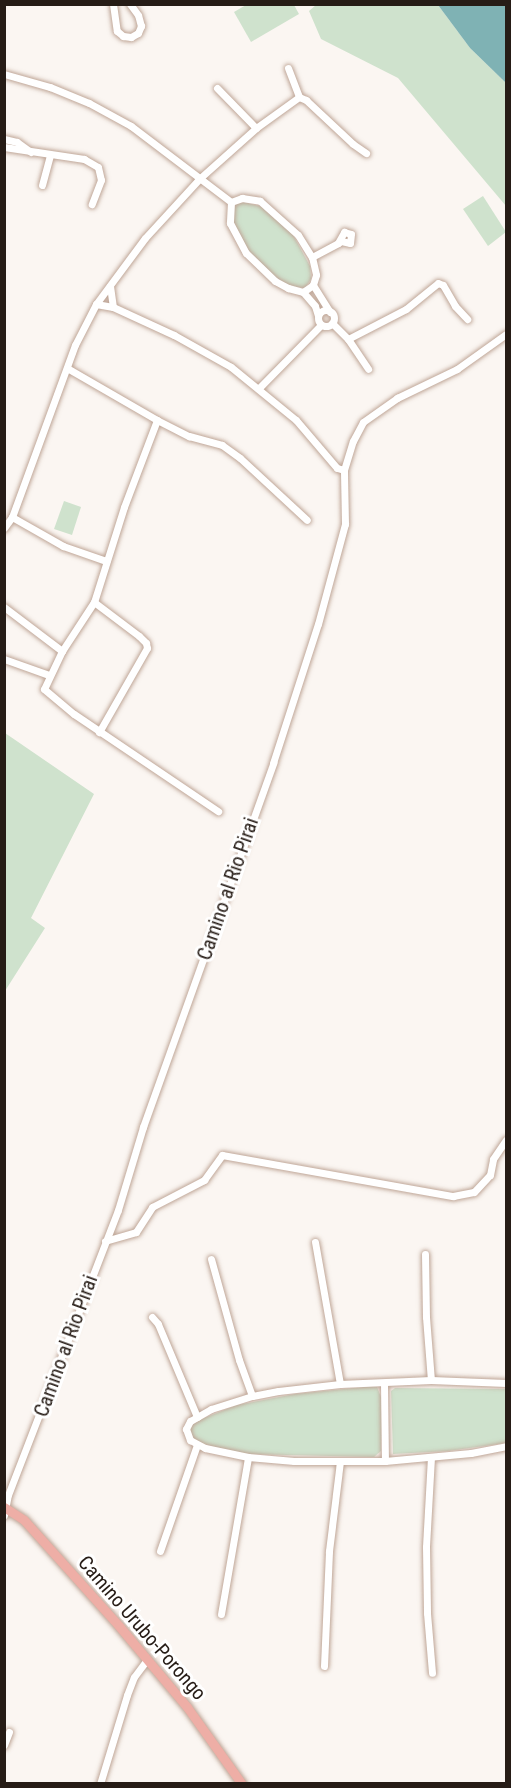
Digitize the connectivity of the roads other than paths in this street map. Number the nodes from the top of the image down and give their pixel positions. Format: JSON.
{"nodes":[{"id":1,"x":113,"y":4,"type":"edge"},
{"id":2,"x":130,"y":4,"type":"edge"},
{"id":3,"x":288,"y":68,"type":"dead end"},
{"id":4,"x":4,"y":74,"type":"edge"},
{"id":5,"x":217,"y":88,"type":"dead end"},
{"id":6,"x":299,"y":97,"type":"junction"},
{"id":7,"x":256,"y":128,"type":"junction"},
{"id":8,"x":4,"y":139,"type":"edge"},
{"id":9,"x":4,"y":147,"type":"edge"},
{"id":10,"x":31,"y":152,"type":"junction"},
{"id":11,"x":366,"y":153,"type":"dead end"},
{"id":12,"x":50,"y":155,"type":"junction"},
{"id":13,"x":199,"y":178,"type":"junction"},
{"id":14,"x":42,"y":184,"type":"dead end"},
{"id":15,"x":231,"y":202,"type":"junction"},
{"id":16,"x":92,"y":204,"type":"dead end"},
{"id":17,"x":341,"y":241,"type":"dead end"},
{"id":18,"x":312,"y":256,"type":"junction"},
{"id":19,"x":110,"y":285,"type":"junction"},
{"id":20,"x":312,"y":285,"type":"junction"},
{"id":21,"x":303,"y":292,"type":"junction"},
{"id":22,"x":96,"y":304,"type":"junction"},
{"id":23,"x":113,"y":307,"type":"junction"},
{"id":24,"x":330,"y":312,"type":"junction"},
{"id":25,"x":318,"y":316,"type":"junction"},
{"id":26,"x":467,"y":319,"type":"dead end"},
{"id":27,"x":332,"y":323,"type":"junction"},
{"id":28,"x":321,"y":325,"type":"junction"},
{"id":29,"x":507,"y":334,"type":"edge"},
{"id":30,"x":348,"y":339,"type":"junction"},
{"id":31,"x":67,"y":368,"type":"junction"},
{"id":32,"x":368,"y":369,"type":"dead end"},
{"id":33,"x":259,"y":388,"type":"junction"},
{"id":34,"x":157,"y":420,"type":"junction"},
{"id":35,"x":344,"y":470,"type":"junction"},
{"id":36,"x":12,"y":517,"type":"junction"},
{"id":37,"x":307,"y":520,"type":"dead end"},
{"id":38,"x":4,"y":528,"type":"edge"},
{"id":39,"x":106,"y":561,"type":"junction"},
{"id":40,"x":94,"y":602,"type":"junction"},
{"id":41,"x":4,"y":608,"type":"edge"},
{"id":42,"x":62,"y":651,"type":"junction"},
{"id":43,"x":4,"y":660,"type":"edge"},
{"id":44,"x":49,"y":675,"type":"junction"},
{"id":45,"x":99,"y":732,"type":"junction"},
{"id":46,"x":218,"y":811,"type":"dead end"},
{"id":47,"x":507,"y":1140,"type":"edge"},
{"id":48,"x":105,"y":1241,"type":"junction"},
{"id":49,"x":315,"y":1242,"type":"dead end"},
{"id":50,"x":425,"y":1254,"type":"dead end"},
{"id":51,"x":211,"y":1259,"type":"dead end"},
{"id":52,"x":152,"y":1317,"type":"dead end"},
{"id":53,"x":431,"y":1380,"type":"junction"},
{"id":54,"x":384,"y":1383,"type":"junction"},
{"id":55,"x":507,"y":1383,"type":"edge"},
{"id":56,"x":340,"y":1384,"type":"junction"},
{"id":57,"x":252,"y":1396,"type":"junction"},
{"id":58,"x":197,"y":1417,"type":"junction"},
{"id":59,"x":197,"y":1445,"type":"junction"},
{"id":60,"x":507,"y":1446,"type":"edge"},
{"id":61,"x":248,"y":1457,"type":"junction"},
{"id":62,"x":430,"y":1457,"type":"junction"},
{"id":63,"x":385,"y":1461,"type":"junction"},
{"id":64,"x":340,"y":1462,"type":"junction"},
{"id":65,"x":5,"y":1510,"type":"edge"},
{"id":66,"x":160,"y":1551,"type":"dead end"},
{"id":67,"x":221,"y":1614,"type":"dead end"},
{"id":68,"x":147,"y":1660,"type":"junction"},
{"id":69,"x":324,"y":1666,"type":"dead end"},
{"id":70,"x":432,"y":1673,"type":"dead end"},
{"id":71,"x":9,"y":1732,"type":"dead end"},
{"id":72,"x":4,"y":1745,"type":"edge"},
{"id":73,"x":99,"y":1784,"type":"edge"},
{"id":74,"x":242,"y":1784,"type":"edge"}],
"edges":[{"from":1,"to":2,"type":"street"},
{"from":3,"to":6,"type":"street"},
{"from":4,"to":13,"type":"street"},
{"from":5,"to":7,"type":"street"},
{"from":6,"to":7,"type":"street"},
{"from":6,"to":11,"type":"street"},
{"from":7,"to":13,"type":"street"},
{"from":8,"to":10,"type":"street"},
{"from":9,"to":10,"type":"street"},
{"from":10,"to":12,"type":"street"},
{"from":12,"to":14,"type":"street"},
{"from":12,"to":16,"type":"street"},
{"from":13,"to":15,"type":"street"},
{"from":13,"to":19,"type":"street"},
{"from":15,"to":18,"type":"street"},
{"from":15,"to":21,"type":"street"},
{"from":17,"to":18,"type":"street"},
{"from":18,"to":20,"type":"street"},
{"from":19,"to":22,"type":"street"},
{"from":19,"to":23,"type":"street"},
{"from":20,"to":21,"type":"street"},
{"from":20,"to":24,"type":"street"},
{"from":21,"to":25,"type":"street"},
{"from":22,"to":23,"type":"street"},
{"from":22,"to":31,"type":"street"},
{"from":23,"to":33,"type":"street"},
{"from":24,"to":25,"type":"street"},
{"from":24,"to":27,"type":"street"},
{"from":25,"to":28,"type":"street"},
{"from":26,"to":30,"type":"street"},
{"from":27,"to":28,"type":"street"},
{"from":27,"to":30,"type":"street"},
{"from":28,"to":33,"type":"street"},
{"from":29,"to":35,"type":"street","name":"Camino al Rio Pirai"},
{"from":30,"to":32,"type":"street"},
{"from":31,"to":34,"type":"street"},
{"from":31,"to":36,"type":"street"},
{"from":33,"to":35,"type":"street"},
{"from":34,"to":37,"type":"street"},
{"from":34,"to":39,"type":"street"},
{"from":35,"to":48,"type":"street","name":"Camino al Rio Pirai"},
{"from":36,"to":38,"type":"street"},
{"from":36,"to":39,"type":"street"},
{"from":39,"to":40,"type":"street"},
{"from":40,"to":42,"type":"street"},
{"from":40,"to":45,"type":"street"},
{"from":41,"to":42,"type":"street"},
{"from":42,"to":44,"type":"street"},
{"from":43,"to":44,"type":"street"},
{"from":44,"to":45,"type":"street"},
{"from":45,"to":46,"type":"street"},
{"from":47,"to":48,"type":"street"},
{"from":48,"to":65,"type":"street","name":"Camino al Rio Pirai"},
{"from":49,"to":56,"type":"street"},
{"from":50,"to":53,"type":"street"},
{"from":51,"to":57,"type":"street"},
{"from":52,"to":58,"type":"street"},
{"from":53,"to":54,"type":"street"},
{"from":53,"to":55,"type":"street"},
{"from":54,"to":56,"type":"street"},
{"from":54,"to":63,"type":"street"},
{"from":56,"to":57,"type":"street"},
{"from":57,"to":58,"type":"street"},
{"from":58,"to":59,"type":"street"},
{"from":59,"to":61,"type":"street"},
{"from":59,"to":66,"type":"street"},
{"from":60,"to":62,"type":"street"},
{"from":61,"to":64,"type":"street"},
{"from":61,"to":67,"type":"street"},
{"from":62,"to":63,"type":"street"},
{"from":62,"to":70,"type":"street"},
{"from":63,"to":64,"type":"street"},
{"from":64,"to":69,"type":"street"},
{"from":65,"to":68,"type":"main road","name":"Camino Urubo-Porongo"},
{"from":68,"to":73,"type":"street"},
{"from":68,"to":74,"type":"main road","name":"Camino Urubo-Porongo"},
{"from":71,"to":72,"type":"street"}]}
